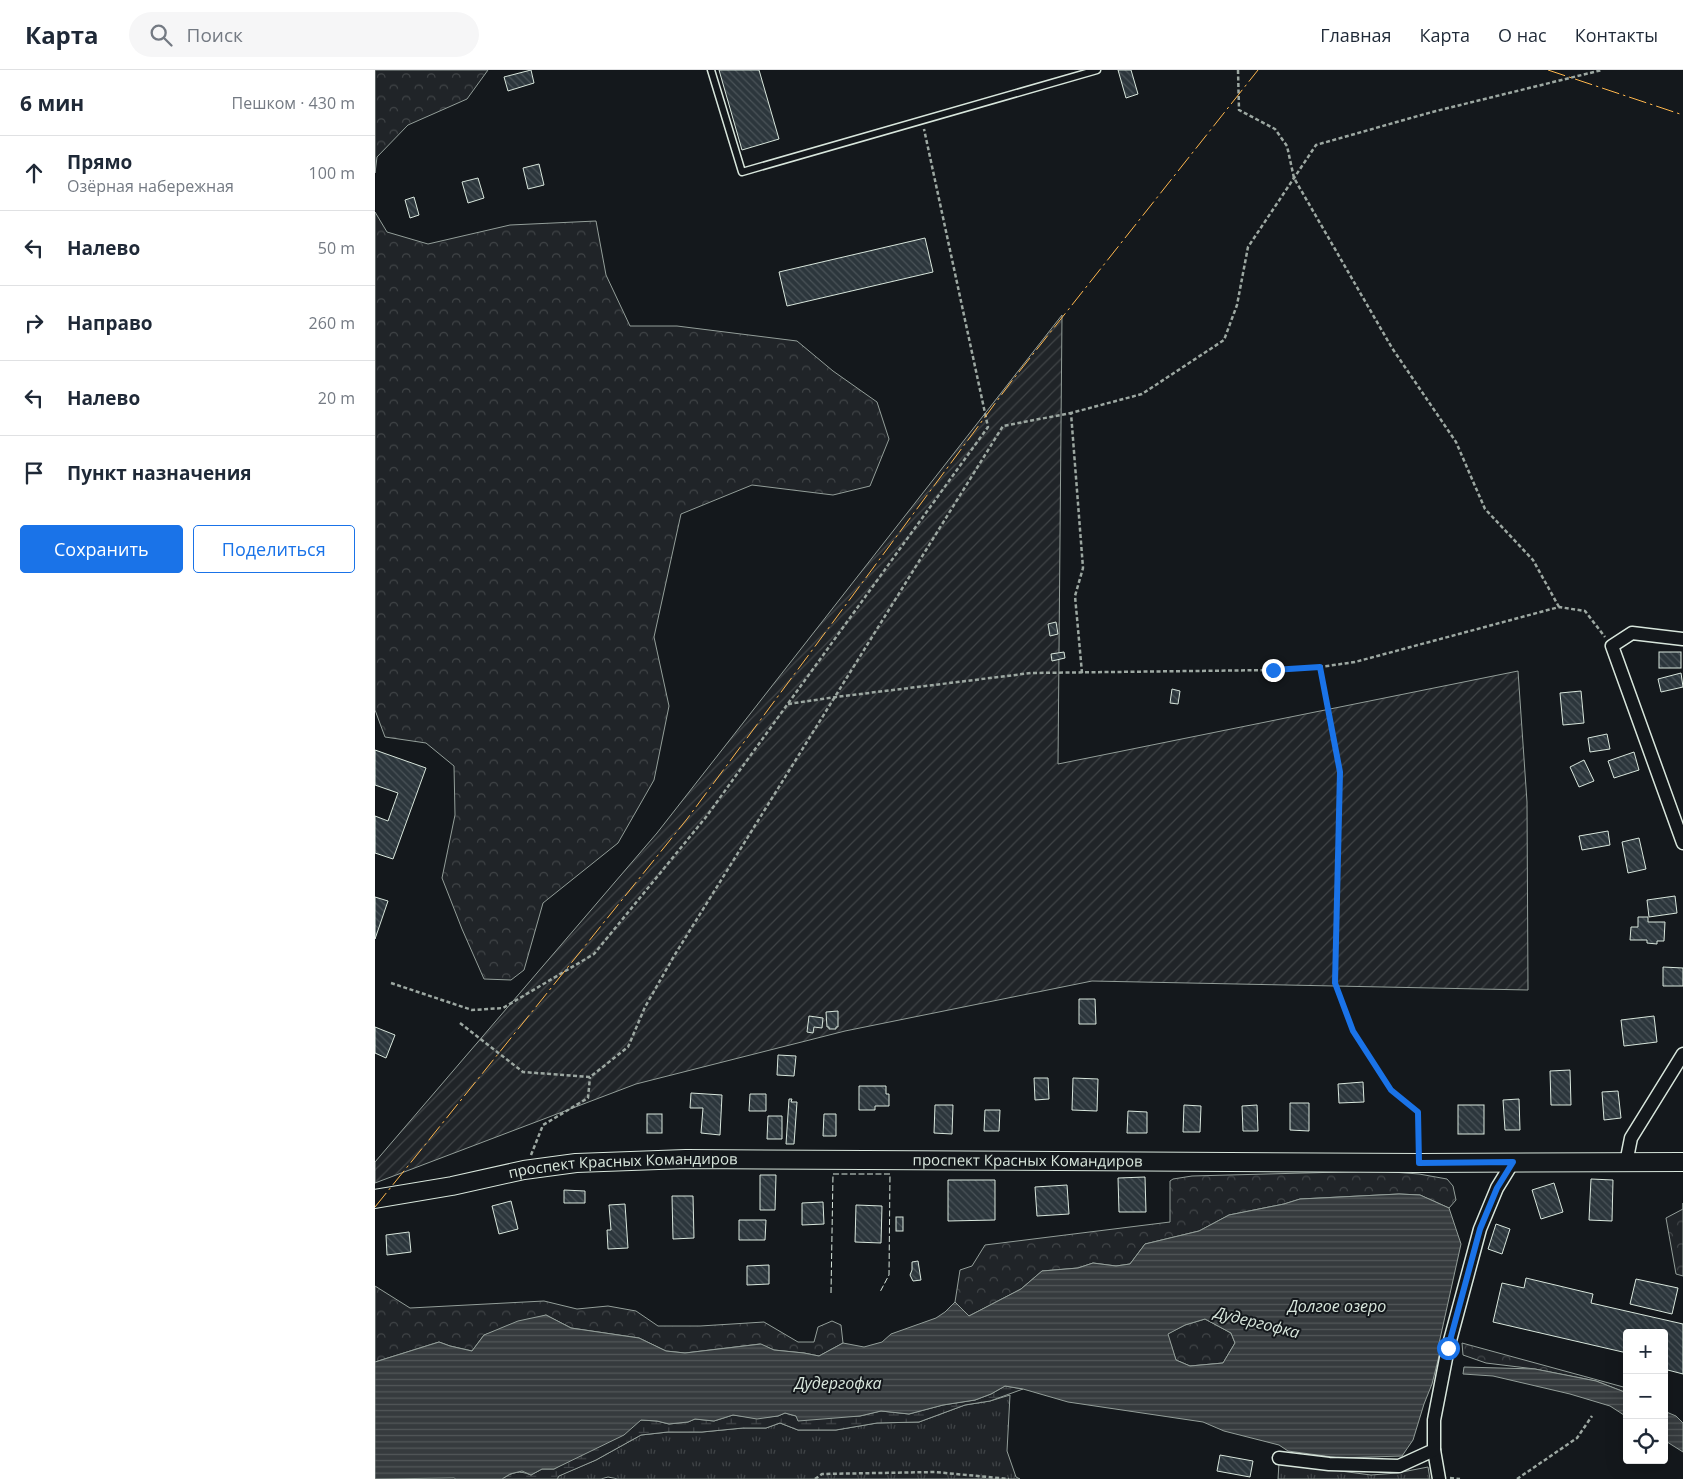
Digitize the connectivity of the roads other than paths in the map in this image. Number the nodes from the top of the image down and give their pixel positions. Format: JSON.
{"nodes":[{"id":1,"x":711,"y":70,"type":"edge"},
{"id":2,"x":1097,"y":70,"type":"edge"},
{"id":3,"x":1683,"y":639,"type":"edge"},
{"id":4,"x":1683,"y":843,"type":"edge"},
{"id":5,"x":1683,"y":1054,"type":"edge"},
{"id":6,"x":1513,"y":1162,"type":"junction"},
{"id":7,"x":1626,"y":1162,"type":"junction"},
{"id":8,"x":1683,"y":1162,"type":"edge"},
{"id":9,"x":375,"y":1199,"type":"edge"},
{"id":10,"x":1434,"y":1450,"type":"junction"},
{"id":11,"x":1279,"y":1458,"type":"dead end"},
{"id":12,"x":1439,"y":1479,"type":"edge"}],
"edges":[{"from":1,"to":2,"type":"lane"},
{"from":3,"to":4,"type":"street"},
{"from":5,"to":7,"type":"street"},
{"from":6,"to":7,"type":"street","name":"проспект Красных Командиров"},
{"from":6,"to":9,"type":"street","name":"проспект Красных Командиров"},
{"from":6,"to":10,"type":"street"},
{"from":7,"to":8,"type":"street","name":"проспект Красных Командиров"},
{"from":10,"to":11,"type":"street"},
{"from":10,"to":12,"type":"street"}]}
